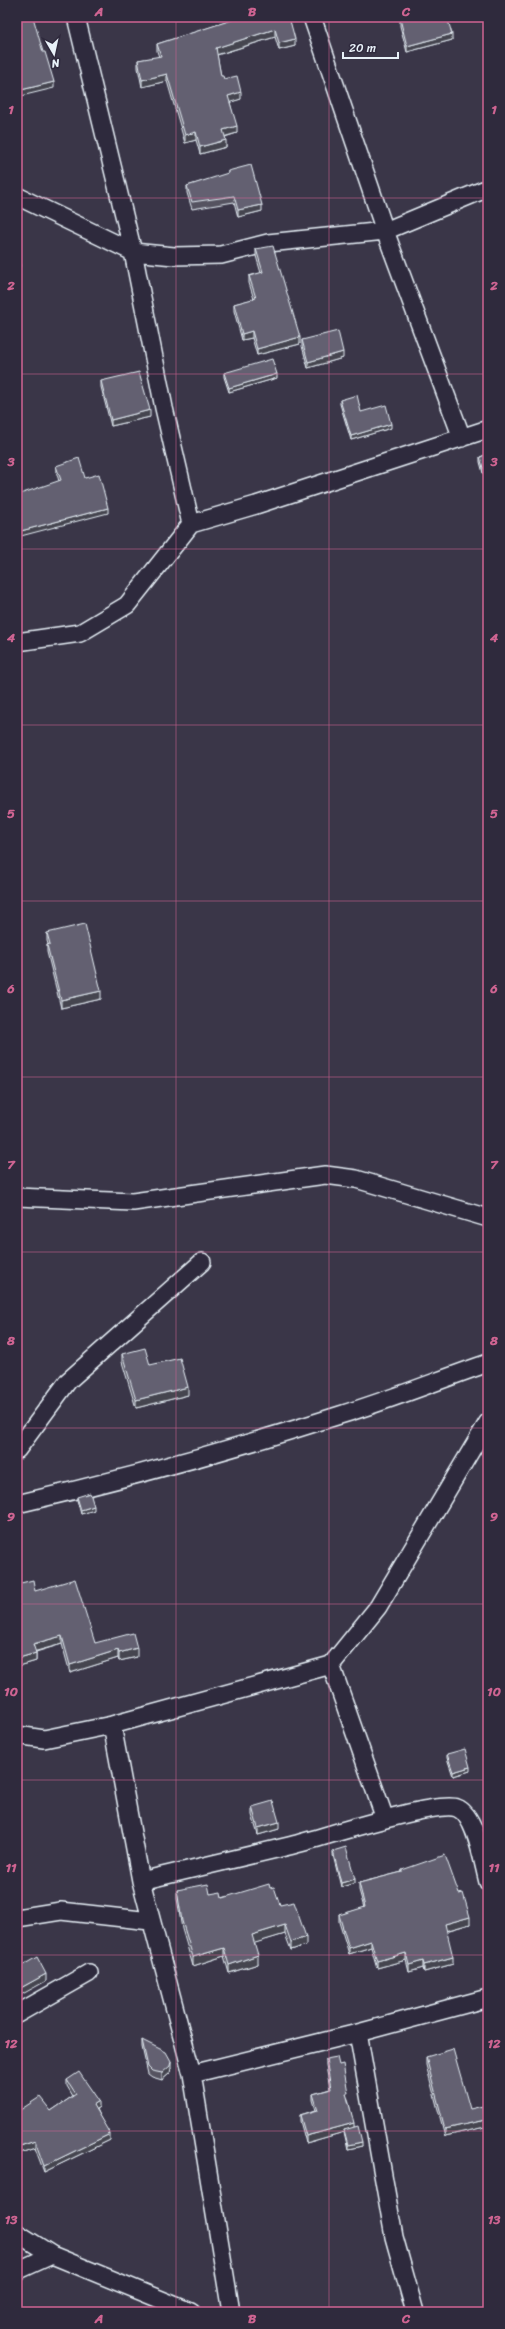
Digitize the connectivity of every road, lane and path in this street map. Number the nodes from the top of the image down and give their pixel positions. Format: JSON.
{"nodes":[{"id":1,"x":76,"y":17,"type":"edge"},
{"id":2,"x":312,"y":17,"type":"edge"},
{"id":3,"x":488,"y":188,"type":"edge"},
{"id":4,"x":17,"y":196,"type":"edge"},
{"id":5,"x":385,"y":231,"type":"junction"},
{"id":6,"x":133,"y":252,"type":"junction"},
{"id":7,"x":488,"y":429,"type":"edge"},
{"id":8,"x":462,"y":438,"type":"junction"},
{"id":9,"x":191,"y":524,"type":"junction"},
{"id":10,"x":17,"y":642,"type":"edge"},
{"id":11,"x":17,"y":1197,"type":"edge"},
{"id":12,"x":488,"y":1218,"type":"edge"},
{"id":13,"x":202,"y":1262,"type":"dead end"},
{"id":14,"x":488,"y":1363,"type":"edge"},
{"id":15,"x":488,"y":1422,"type":"edge"},
{"id":16,"x":17,"y":1450,"type":"edge"},
{"id":17,"x":17,"y":1504,"type":"edge"},
{"id":18,"x":331,"y":1665,"type":"junction"},
{"id":19,"x":112,"y":1725,"type":"junction"},
{"id":20,"x":17,"y":1735,"type":"edge"},
{"id":21,"x":385,"y":1819,"type":"junction"},
{"id":22,"x":141,"y":1880,"type":"junction"},
{"id":23,"x":488,"y":1882,"type":"edge"},
{"id":24,"x":17,"y":1918,"type":"edge"},
{"id":25,"x":150,"y":1921,"type":"junction"},
{"id":26,"x":89,"y":1973,"type":"dead end"},
{"id":27,"x":488,"y":1998,"type":"edge"},
{"id":28,"x":17,"y":2014,"type":"edge"},
{"id":29,"x":358,"y":2033,"type":"junction"},
{"id":30,"x":192,"y":2074,"type":"junction"},
{"id":31,"x":17,"y":2233,"type":"edge"},
{"id":32,"x":52,"y":2254,"type":"junction"},
{"id":33,"x":17,"y":2271,"type":"edge"},
{"id":34,"x":191,"y":2312,"type":"edge"},
{"id":35,"x":231,"y":2312,"type":"edge"},
{"id":36,"x":416,"y":2312,"type":"edge"}],
"edges":[{"from":1,"to":6,"type":"street"},
{"from":2,"to":5,"type":"street"},
{"from":3,"to":5,"type":"street"},
{"from":4,"to":6,"type":"street"},
{"from":5,"to":6,"type":"street"},
{"from":5,"to":8,"type":"street"},
{"from":6,"to":9,"type":"street"},
{"from":7,"to":8,"type":"street"},
{"from":8,"to":9,"type":"street"},
{"from":9,"to":10,"type":"street"},
{"from":11,"to":12,"type":"street"},
{"from":13,"to":16,"type":"street"},
{"from":14,"to":17,"type":"street"},
{"from":15,"to":18,"type":"street"},
{"from":18,"to":19,"type":"street"},
{"from":18,"to":21,"type":"street"},
{"from":19,"to":20,"type":"street"},
{"from":19,"to":22,"type":"street"},
{"from":21,"to":22,"type":"street"},
{"from":21,"to":23,"type":"street"},
{"from":22,"to":25,"type":"street"},
{"from":24,"to":25,"type":"street"},
{"from":25,"to":30,"type":"street"},
{"from":26,"to":28,"type":"street"},
{"from":27,"to":29,"type":"street"},
{"from":29,"to":30,"type":"street"},
{"from":29,"to":36,"type":"street"},
{"from":30,"to":35,"type":"street"},
{"from":31,"to":32,"type":"street"},
{"from":32,"to":33,"type":"street"},
{"from":32,"to":34,"type":"street"}]}
